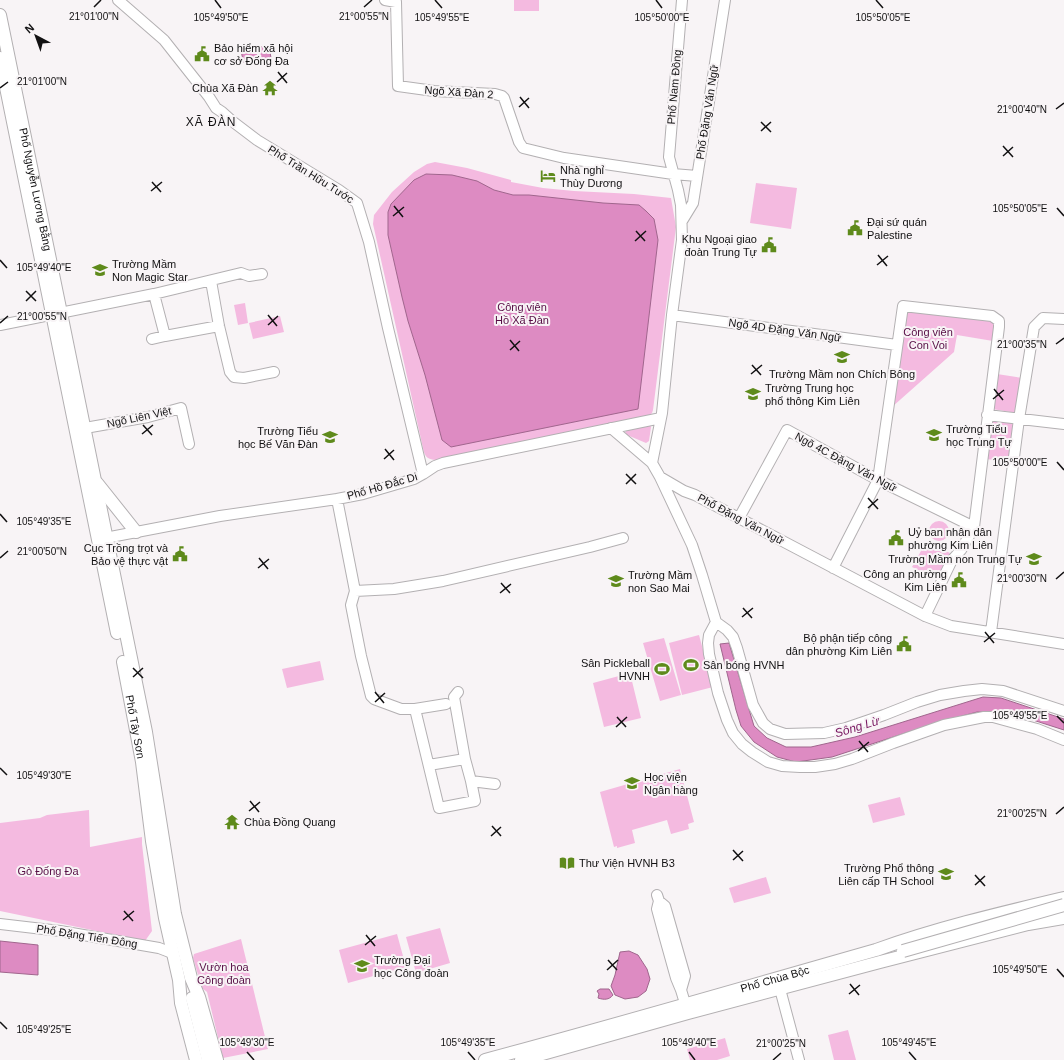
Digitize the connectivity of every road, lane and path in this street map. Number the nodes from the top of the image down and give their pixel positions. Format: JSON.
{"nodes":[{"id":1,"x":118,"y":0,"type":"edge"},
{"id":2,"x":385,"y":0,"type":"edge"},
{"id":3,"x":682,"y":0,"type":"edge"},
{"id":4,"x":725,"y":0,"type":"edge"},
{"id":5,"x":0,"y":15,"type":"edge"},
{"id":6,"x":2,"y":35,"type":"edge"},
{"id":7,"x":0,"y":58,"type":"edge"},
{"id":8,"x":673,"y":174,"type":"junction"},
{"id":9,"x":697,"y":176,"type":"junction"},
{"id":10,"x":682,"y":221,"type":"junction"},
{"id":11,"x":262,"y":274,"type":"dead end"},
{"id":12,"x":211,"y":281,"type":"junction"},
{"id":13,"x":154,"y":294,"type":"junction"},
{"id":14,"x":57,"y":313,"type":"junction"},
{"id":15,"x":672,"y":315,"type":"junction"},
{"id":16,"x":1064,"y":319,"type":"edge"},
{"id":17,"x":0,"y":325,"type":"edge"},
{"id":18,"x":219,"y":326,"type":"junction"},
{"id":19,"x":166,"y":336,"type":"junction"},
{"id":20,"x":152,"y":339,"type":"dead end"},
{"id":21,"x":897,"y":345,"type":"junction"},
{"id":22,"x":274,"y":372,"type":"dead end"},
{"id":23,"x":987,"y":415,"type":"junction"},
{"id":24,"x":661,"y":418,"type":"junction"},
{"id":25,"x":1019,"y":419,"type":"junction"},
{"id":26,"x":1064,"y":424,"type":"edge"},
{"id":27,"x":85,"y":428,"type":"junction"},
{"id":28,"x":611,"y":428,"type":"junction"},
{"id":29,"x":189,"y":444,"type":"dead end"},
{"id":30,"x":419,"y":459,"type":"junction"},
{"id":31,"x":652,"y":463,"type":"junction"},
{"id":32,"x":435,"y":466,"type":"junction"},
{"id":33,"x":423,"y":474,"type":"junction"},
{"id":34,"x":660,"y":477,"type":"junction"},
{"id":35,"x":90,"y":478,"type":"junction"},
{"id":36,"x":878,"y":480,"type":"junction"},
{"id":37,"x":684,"y":491,"type":"junction"},
{"id":38,"x":337,"y":499,"type":"junction"},
{"id":39,"x":673,"y":504,"type":"junction"},
{"id":40,"x":739,"y":518,"type":"junction"},
{"id":41,"x":974,"y":527,"type":"junction"},
{"id":42,"x":136,"y":532,"type":"junction"},
{"id":43,"x":623,"y":538,"type":"dead end"},
{"id":44,"x":102,"y":539,"type":"junction"},
{"id":45,"x":833,"y":568,"type":"junction"},
{"id":46,"x":355,"y":591,"type":"junction"},
{"id":47,"x":925,"y":616,"type":"junction"},
{"id":48,"x":716,"y":622,"type":"junction"},
{"id":49,"x":991,"y":632,"type":"junction"},
{"id":50,"x":1064,"y":644,"type":"edge"},
{"id":51,"x":458,"y":692,"type":"dead end"},
{"id":52,"x":446,"y":704,"type":"dead end"},
{"id":53,"x":415,"y":709,"type":"junction"},
{"id":54,"x":1064,"y":710,"type":"edge"},
{"id":55,"x":1064,"y":740,"type":"edge"},
{"id":56,"x":465,"y":759,"type":"junction"},
{"id":57,"x":429,"y":765,"type":"junction"},
{"id":58,"x":471,"y":781,"type":"junction"},
{"id":59,"x":496,"y":784,"type":"dead end"},
{"id":60,"x":161,"y":863,"type":"junction"},
{"id":61,"x":658,"y":898,"type":"dead end"},
{"id":62,"x":1064,"y":898,"type":"edge"},
{"id":63,"x":1045,"y":902,"type":"junction"},
{"id":64,"x":1064,"y":906,"type":"edge"},
{"id":65,"x":1064,"y":918,"type":"edge"},
{"id":66,"x":1050,"y":919,"type":"junction"},
{"id":67,"x":0,"y":924,"type":"edge"},
{"id":68,"x":876,"y":950,"type":"junction"},
{"id":69,"x":903,"y":952,"type":"junction"},
{"id":70,"x":172,"y":953,"type":"junction"},
{"id":71,"x":880,"y":962,"type":"junction"},
{"id":72,"x":185,"y":979,"type":"junction"},
{"id":73,"x":780,"y":989,"type":"junction"},
{"id":74,"x":687,"y":1008,"type":"junction"},
{"id":75,"x":196,"y":1060,"type":"edge"},
{"id":76,"x":208,"y":1060,"type":"edge"},
{"id":77,"x":217,"y":1060,"type":"edge"},
{"id":78,"x":485,"y":1060,"type":"edge"},
{"id":79,"x":521,"y":1060,"type":"edge"},
{"id":80,"x":799,"y":1060,"type":"edge"}],
"edges":[{"from":1,"to":30,"type":"street","name":"Phố Trần Hữu Tước"},
{"from":2,"to":8,"type":"street","name":"Ngõ Xã Đàn 2"},
{"from":3,"to":8,"type":"street","name":"Phố Nam Đồng"},
{"from":4,"to":9,"type":"street","name":"Phố Đặng Văn Ngữ"},
{"from":5,"to":6,"type":"main road","name":"Phố Nguyễn Lương Bằng"},
{"from":6,"to":14,"type":"main road","name":"Phố Nguyễn Lương Bằng"},
{"from":7,"to":14,"type":"main road","name":"Phố Nguyễn Lương Bằng"},
{"from":8,"to":9,"type":"street"},
{"from":8,"to":10,"type":"street","name":"Phố Đặng Văn Ngữ"},
{"from":9,"to":10,"type":"street","name":"Phố Đặng Văn Ngữ"},
{"from":10,"to":15,"type":"street","name":"Phố Đặng Văn Ngữ"},
{"from":11,"to":12,"type":"street"},
{"from":12,"to":13,"type":"street"},
{"from":12,"to":18,"type":"street"},
{"from":13,"to":14,"type":"street"},
{"from":13,"to":19,"type":"street"},
{"from":14,"to":17,"type":"street"},
{"from":14,"to":27,"type":"main road","name":"Phố Nguyễn Lương Bằng"},
{"from":14,"to":35,"type":"main road","name":"Phố Nguyễn Lương Bằng"},
{"from":15,"to":21,"type":"street","name":"Ngõ 4D Đặng Văn Ngữ"},
{"from":15,"to":24,"type":"street","name":"Phố Đặng Văn Ngữ"},
{"from":16,"to":25,"type":"street"},
{"from":18,"to":19,"type":"street"},
{"from":18,"to":22,"type":"street"},
{"from":19,"to":20,"type":"street"},
{"from":21,"to":23,"type":"street"},
{"from":21,"to":36,"type":"street"},
{"from":23,"to":25,"type":"street"},
{"from":23,"to":41,"type":"street"},
{"from":24,"to":28,"type":"street","name":"Phố Hồ Đắc Di"},
{"from":24,"to":31,"type":"street","name":"Phố Đặng Văn Ngữ"},
{"from":25,"to":26,"type":"street"},
{"from":25,"to":49,"type":"street"},
{"from":27,"to":29,"type":"street","name":"Ngõ Liên Việt"},
{"from":27,"to":35,"type":"main road","name":"Phố Nguyễn Lương Bằng"},
{"from":28,"to":31,"type":"street"},
{"from":28,"to":32,"type":"street","name":"Phố Hồ Đắc Di"},
{"from":30,"to":32,"type":"street"},
{"from":30,"to":33,"type":"street","name":"Phố Trần Hữu Tước"},
{"from":31,"to":34,"type":"street","name":"Phố Đặng Văn Ngữ"},
{"from":32,"to":33,"type":"street","name":"Phố Hồ Đắc Di"},
{"from":33,"to":38,"type":"street","name":"Phố Hồ Đắc Di"},
{"from":34,"to":37,"type":"street","name":"Phố Đặng Văn Ngữ"},
{"from":34,"to":39,"type":"street"},
{"from":35,"to":42,"type":"main road"},
{"from":35,"to":44,"type":"main road","name":"Phố Tây Sơn"},
{"from":36,"to":40,"type":"street","name":"Ngõ 4C Đặng Văn Ngữ"},
{"from":36,"to":41,"type":"street","name":"Ngõ 4C Đặng Văn Ngữ"},
{"from":36,"to":45,"type":"street"},
{"from":37,"to":39,"type":"street"},
{"from":37,"to":40,"type":"street","name":"Phố Đặng Văn Ngữ"},
{"from":38,"to":42,"type":"street","name":"Phố Hồ Đắc Di"},
{"from":38,"to":46,"type":"street"},
{"from":39,"to":48,"type":"street"},
{"from":40,"to":45,"type":"street","name":"Phố Đặng Văn Ngữ"},
{"from":41,"to":47,"type":"street"},
{"from":42,"to":44,"type":"street","name":"Phố Hồ Đắc Di"},
{"from":43,"to":46,"type":"street"},
{"from":44,"to":60,"type":"main road","name":"Phố Tây Sơn"},
{"from":45,"to":47,"type":"street","name":"Phố Đặng Văn Ngữ"},
{"from":46,"to":53,"type":"street"},
{"from":47,"to":49,"type":"street","name":"Phố Đặng Văn Ngữ"},
{"from":48,"to":54,"type":"street"},
{"from":48,"to":55,"type":"street"},
{"from":49,"to":50,"type":"street","name":"Phố Đặng Văn Ngữ"},
{"from":51,"to":56,"type":"street"},
{"from":52,"to":53,"type":"street"},
{"from":53,"to":57,"type":"street"},
{"from":56,"to":57,"type":"street"},
{"from":56,"to":58,"type":"street"},
{"from":57,"to":58,"type":"street"},
{"from":58,"to":59,"type":"street"},
{"from":60,"to":70,"type":"main road","name":"Phố Tây Sơn"},
{"from":60,"to":72,"type":"main road","name":"Phố Tây Sơn"},
{"from":61,"to":74,"type":"street"},
{"from":62,"to":63,"type":"main road","name":"Phố Chùa Bộc"},
{"from":63,"to":66,"type":"main road"},
{"from":63,"to":68,"type":"main road","name":"Phố Chùa Bộc"},
{"from":64,"to":69,"type":"main road","bridge":true},
{"from":65,"to":66,"type":"main road","name":"Phố Chùa Bộc"},
{"from":66,"to":71,"type":"main road","name":"Phố Chùa Bộc"},
{"from":67,"to":70,"type":"street","name":"Phố Đặng Tiến Đông"},
{"from":68,"to":69,"type":"main road"},
{"from":68,"to":74,"type":"main road","name":"Phố Chùa Bộc"},
{"from":69,"to":71,"type":"main road"},
{"from":70,"to":72,"type":"main road","name":"Phố Tây Sơn"},
{"from":71,"to":73,"type":"main road","name":"Phố Chùa Bộc"},
{"from":72,"to":75,"type":"main road","name":"Phố Tây Sơn"},
{"from":72,"to":76,"type":"main road","name":"Phố Tây Sơn"},
{"from":72,"to":77,"type":"main road","name":"Phố Tây Sơn"},
{"from":73,"to":74,"type":"main road","name":"Phố Chùa Bộc"},
{"from":73,"to":80,"type":"street"},
{"from":74,"to":78,"type":"main road","name":"Phố Chùa Bộc"},
{"from":74,"to":79,"type":"main road","name":"Phố Chùa Bộc"}]}
